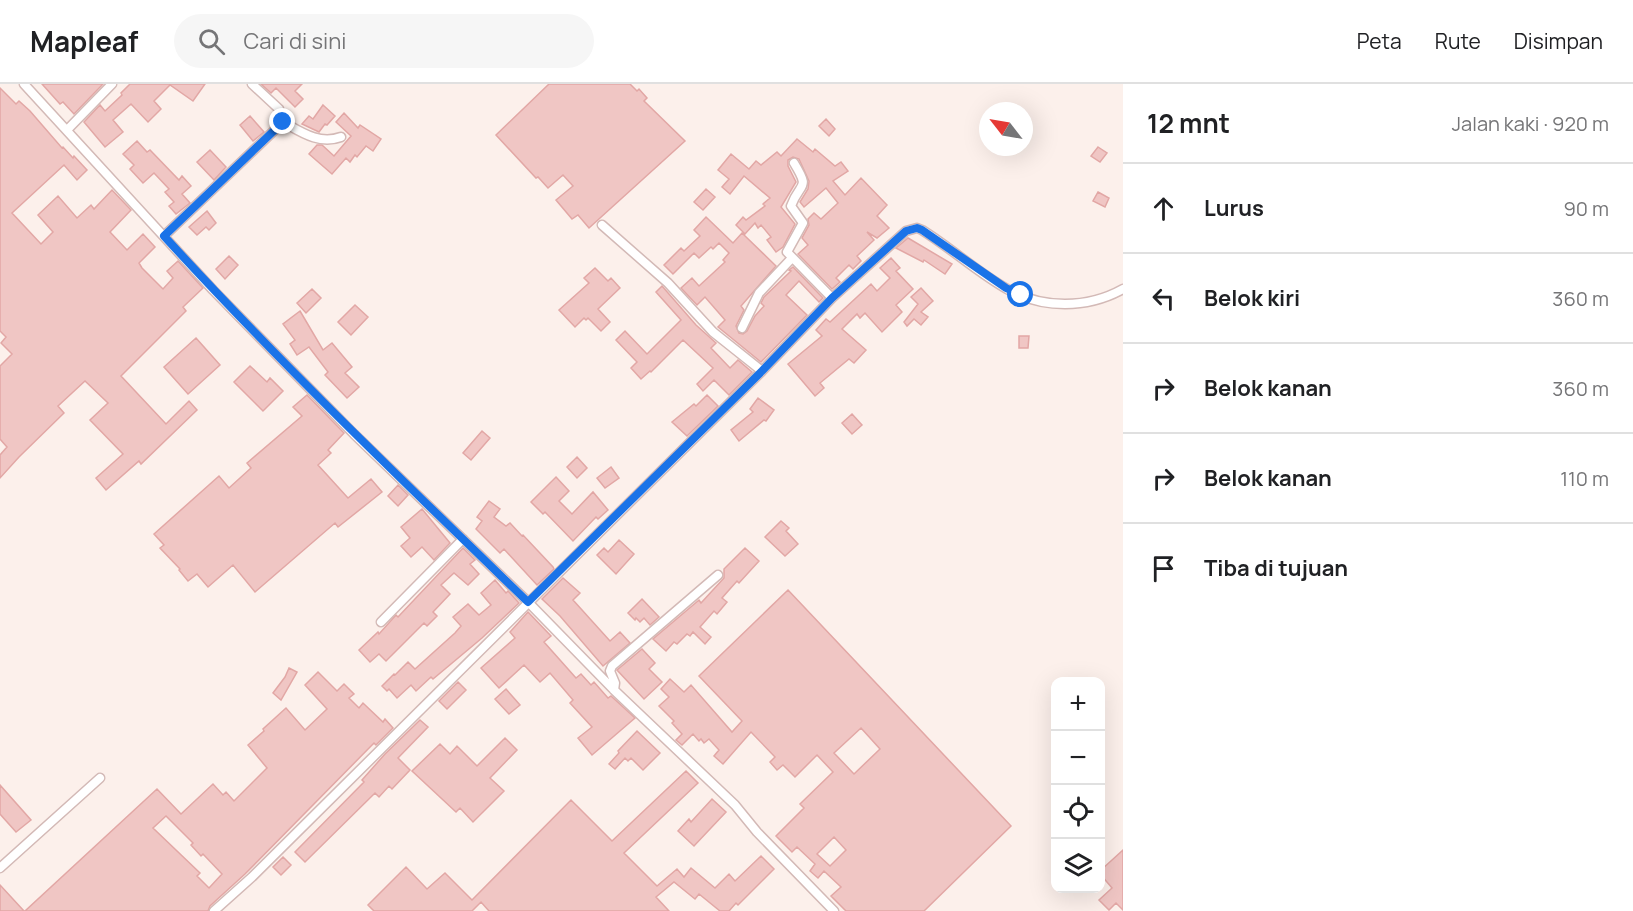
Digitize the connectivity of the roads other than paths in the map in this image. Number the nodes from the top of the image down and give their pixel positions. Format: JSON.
{"nodes":[{"id":1,"x":24,"y":84,"type":"edge"},
{"id":2,"x":112,"y":84,"type":"edge"},
{"id":3,"x":252,"y":84,"type":"edge"},
{"id":4,"x":283,"y":122,"type":"junction"},
{"id":5,"x":67,"y":130,"type":"junction"},
{"id":6,"x":341,"y":136,"type":"dead end"},
{"id":7,"x":794,"y":163,"type":"dead end"},
{"id":8,"x":602,"y":225,"type":"dead end"},
{"id":9,"x":164,"y":236,"type":"junction"},
{"id":10,"x":792,"y":258,"type":"junction"},
{"id":11,"x":1123,"y":289,"type":"edge"},
{"id":12,"x":832,"y":298,"type":"junction"},
{"id":13,"x":742,"y":328,"type":"dead end"},
{"id":14,"x":762,"y":371,"type":"junction"},
{"id":15,"x":463,"y":539,"type":"junction"},
{"id":16,"x":718,"y":575,"type":"dead end"},
{"id":17,"x":528,"y":602,"type":"junction"},
{"id":18,"x":381,"y":622,"type":"dead end"},
{"id":19,"x":614,"y":690,"type":"junction"},
{"id":20,"x":100,"y":778,"type":"dead end"},
{"id":21,"x":0,"y":868,"type":"edge"},
{"id":22,"x":214,"y":911,"type":"edge"},
{"id":23,"x":834,"y":911,"type":"edge"}],
"edges":[{"from":1,"to":5,"type":"street"},
{"from":2,"to":5,"type":"street"},
{"from":3,"to":4,"type":"street"},
{"from":4,"to":6,"type":"street"},
{"from":4,"to":9,"type":"street"},
{"from":5,"to":9,"type":"street"},
{"from":7,"to":10,"type":"street"},
{"from":8,"to":14,"type":"street"},
{"from":9,"to":15,"type":"street"},
{"from":10,"to":12,"type":"street"},
{"from":10,"to":13,"type":"street"},
{"from":11,"to":12,"type":"street"},
{"from":12,"to":14,"type":"street"},
{"from":14,"to":17,"type":"street"},
{"from":15,"to":17,"type":"street"},
{"from":15,"to":18,"type":"street"},
{"from":16,"to":19,"type":"street"},
{"from":17,"to":19,"type":"street"},
{"from":17,"to":22,"type":"street"},
{"from":19,"to":23,"type":"street"},
{"from":20,"to":21,"type":"street"}]}
